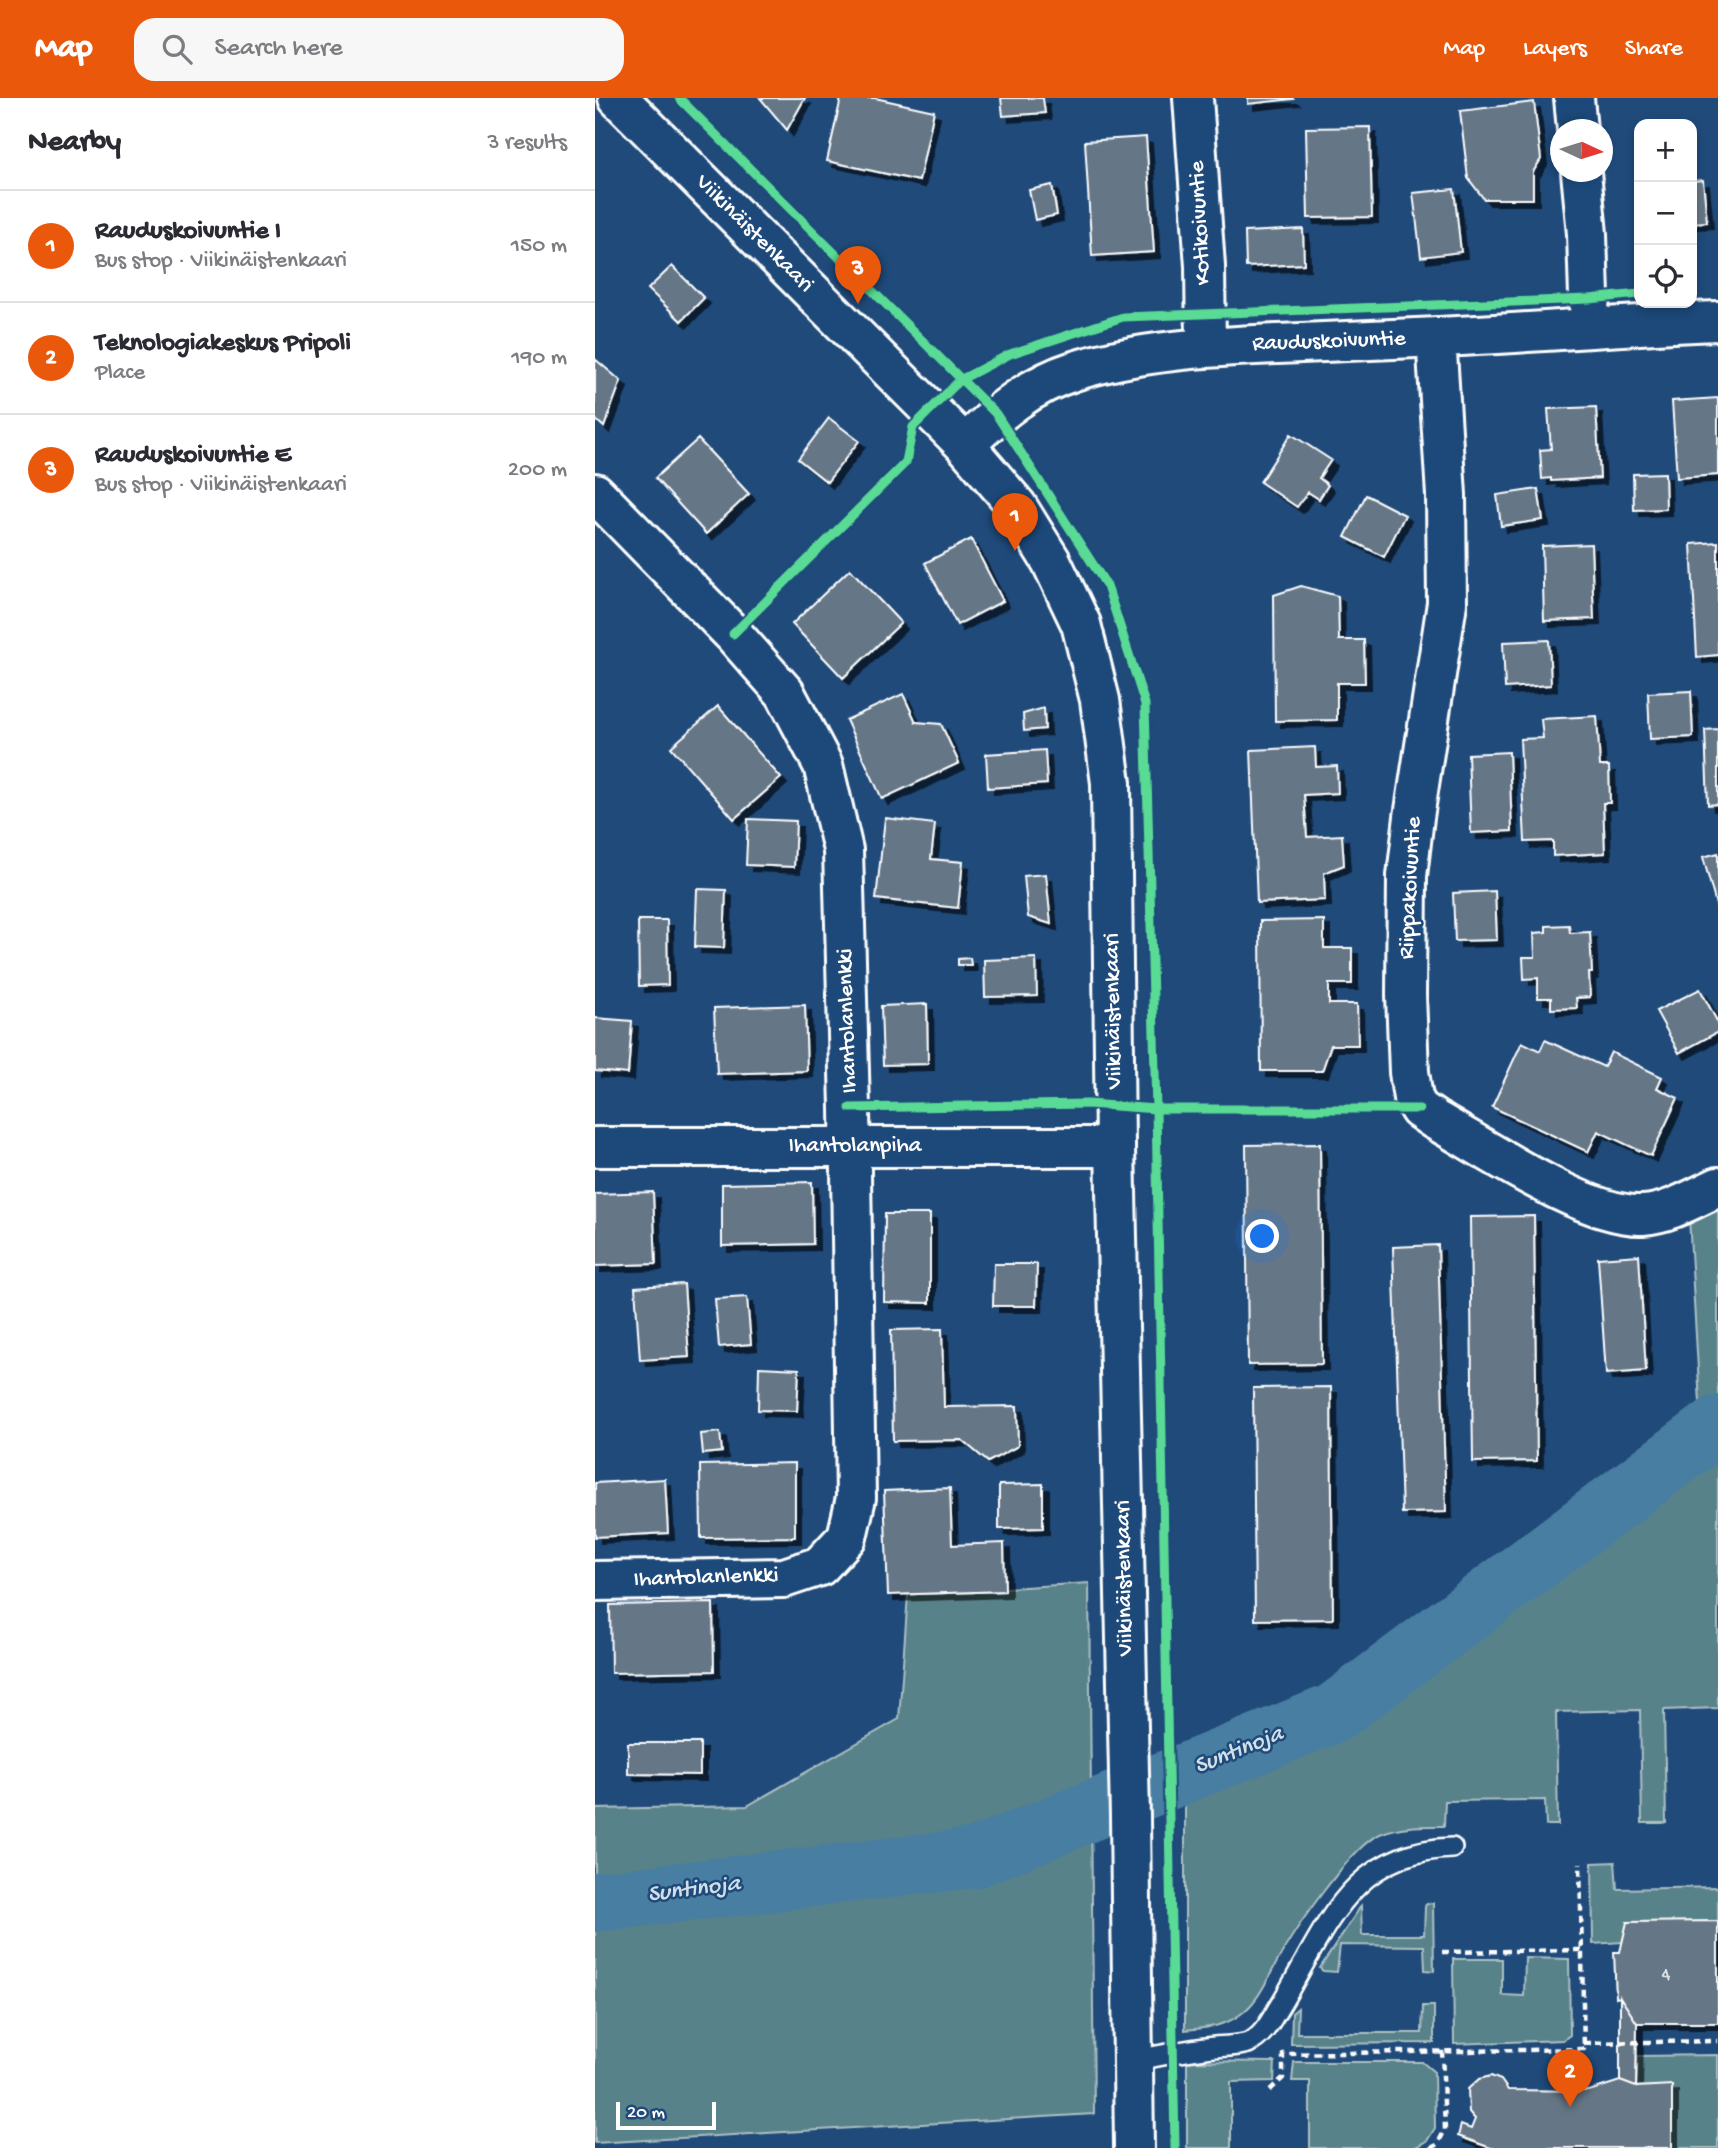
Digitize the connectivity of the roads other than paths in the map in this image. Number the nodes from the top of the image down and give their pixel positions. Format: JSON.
{"nodes":[{"id":1,"x":618,"y":98,"type":"edge"},
{"id":2,"x":1193,"y":98,"type":"edge"},
{"id":3,"x":1574,"y":98,"type":"edge"},
{"id":4,"x":1576,"y":119,"type":"edge"},
{"id":5,"x":1582,"y":182,"type":"edge"},
{"id":6,"x":1718,"y":321,"type":"edge"},
{"id":7,"x":1590,"y":327,"type":"junction"},
{"id":8,"x":1436,"y":337,"type":"junction"},
{"id":9,"x":1206,"y":347,"type":"junction"},
{"id":10,"x":965,"y":444,"type":"junction"},
{"id":11,"x":595,"y":494,"type":"edge"},
{"id":12,"x":851,"y":1146,"type":"junction"},
{"id":13,"x":595,"y":1147,"type":"edge"},
{"id":14,"x":1115,"y":1147,"type":"junction"},
{"id":15,"x":1718,"y":1187,"type":"edge"},
{"id":16,"x":595,"y":1581,"type":"edge"},
{"id":17,"x":1452,"y":1848,"type":"dead end"},
{"id":18,"x":1132,"y":2061,"type":"junction"},
{"id":19,"x":1134,"y":2148,"type":"edge"}],
"edges":[{"from":1,"to":10,"type":"street","name":"Viikinäistenkaari"},
{"from":2,"to":9,"type":"street","name":"Kotikoivuntie"},
{"from":3,"to":4,"type":"street"},
{"from":5,"to":7,"type":"street"},
{"from":6,"to":7,"type":"street","name":"Rauduskoivuntie"},
{"from":7,"to":8,"type":"street","name":"Rauduskoivuntie"},
{"from":8,"to":9,"type":"street","name":"Rauduskoivuntie"},
{"from":8,"to":15,"type":"street","name":"Riippakoivuntie"},
{"from":9,"to":10,"type":"street","name":"Rauduskoivuntie"},
{"from":10,"to":14,"type":"street","name":"Viikinäistenkaari"},
{"from":11,"to":12,"type":"street","name":"Ihantolanlenkki"},
{"from":12,"to":13,"type":"street","name":"Ihantolanpiha"},
{"from":12,"to":14,"type":"street","name":"Ihantolanpiha"},
{"from":12,"to":16,"type":"street","name":"Ihantolanlenkki"},
{"from":14,"to":18,"type":"street","name":"Viikinäistenkaari"},
{"from":17,"to":18,"type":"lane"},
{"from":18,"to":19,"type":"street","name":"Viikinäistenkaari"}]}
